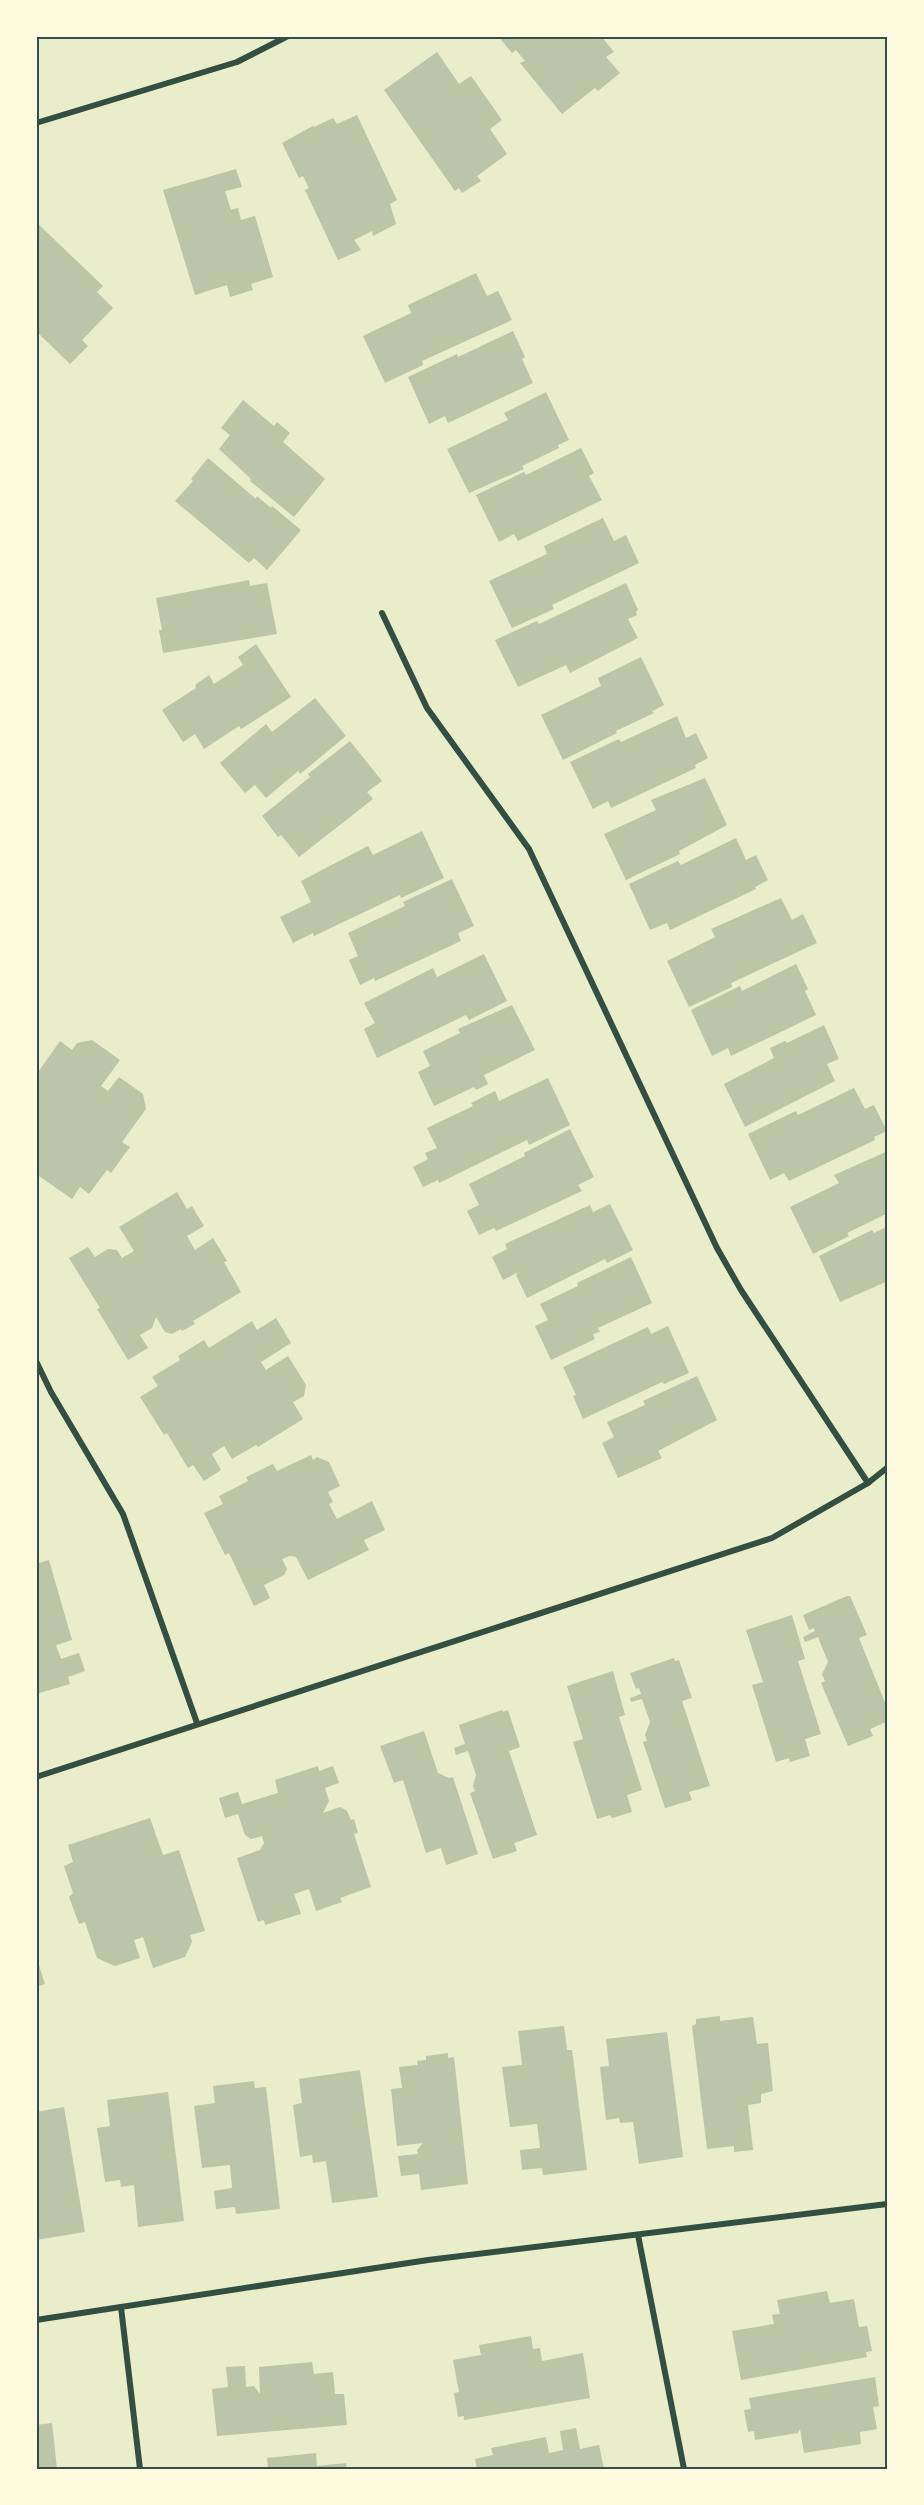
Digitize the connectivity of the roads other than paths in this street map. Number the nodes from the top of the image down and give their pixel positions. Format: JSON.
{"nodes":[{"id":1,"x":288,"y":36,"type":"edge"},
{"id":2,"x":36,"y":123,"type":"edge"},
{"id":3,"x":382,"y":613,"type":"dead end"},
{"id":4,"x":36,"y":1361,"type":"edge"},
{"id":5,"x":888,"y":1467,"type":"edge"},
{"id":6,"x":868,"y":1484,"type":"junction"},
{"id":7,"x":196,"y":1723,"type":"junction"},
{"id":8,"x":36,"y":1777,"type":"edge"},
{"id":9,"x":887,"y":2204,"type":"edge"},
{"id":10,"x":638,"y":2235,"type":"junction"},
{"id":11,"x":121,"y":2307,"type":"junction"},
{"id":12,"x":36,"y":2320,"type":"edge"},
{"id":13,"x":140,"y":2469,"type":"edge"},
{"id":14,"x":684,"y":2469,"type":"edge"}],
"edges":[{"from":1,"to":2,"type":"street"},
{"from":3,"to":6,"type":"street"},
{"from":4,"to":7,"type":"street"},
{"from":5,"to":6,"type":"street"},
{"from":6,"to":7,"type":"street"},
{"from":7,"to":8,"type":"street"},
{"from":9,"to":10,"type":"street"},
{"from":10,"to":11,"type":"street"},
{"from":10,"to":14,"type":"street"},
{"from":11,"to":12,"type":"street"},
{"from":11,"to":13,"type":"street"}]}
